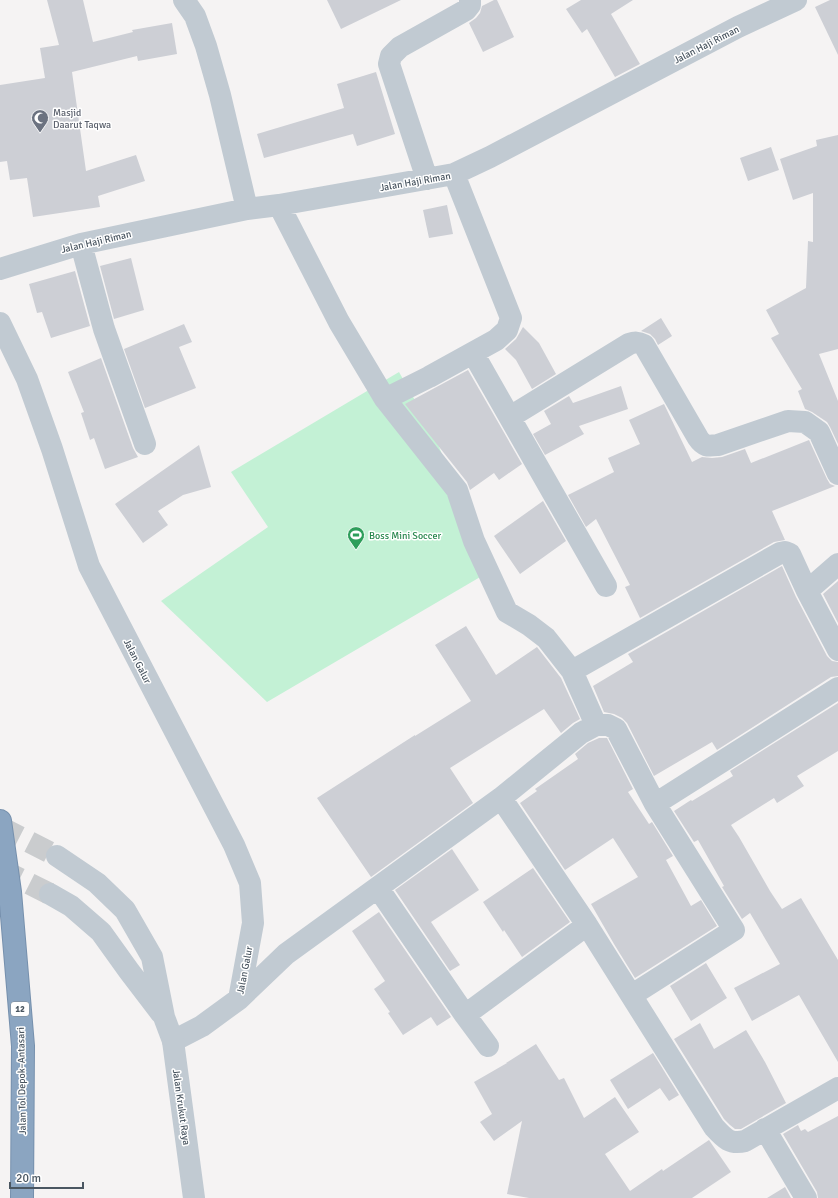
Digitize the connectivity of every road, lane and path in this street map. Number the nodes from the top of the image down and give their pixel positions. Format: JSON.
{"nodes":[{"id":1,"x":184,"y":0,"type":"edge"},
{"id":2,"x":470,"y":0,"type":"edge"},
{"id":3,"x":796,"y":0,"type":"edge"},
{"id":4,"x":454,"y":174,"type":"junction"},
{"id":5,"x":427,"y":179,"type":"junction"},
{"id":6,"x":279,"y":205,"type":"junction"},
{"id":7,"x":247,"y":209,"type":"junction"},
{"id":8,"x":81,"y":244,"type":"junction"},
{"id":9,"x":0,"y":269,"type":"edge"},
{"id":10,"x":0,"y":324,"type":"edge"},
{"id":11,"x":473,"y":353,"type":"junction"},
{"id":12,"x":385,"y":399,"type":"junction"},
{"id":13,"x":510,"y":417,"type":"junction"},
{"id":14,"x":145,"y":444,"type":"dead end"},
{"id":15,"x":838,"y":474,"type":"edge"},
{"id":16,"x":838,"y":564,"type":"edge"},
{"id":17,"x":606,"y":586,"type":"dead end"},
{"id":18,"x":807,"y":591,"type":"junction"},
{"id":19,"x":838,"y":650,"type":"edge"},
{"id":20,"x":572,"y":671,"type":"junction"},
{"id":21,"x":838,"y":688,"type":"edge"},
{"id":22,"x":596,"y":725,"type":"junction"},
{"id":23,"x":500,"y":798,"type":"junction"},
{"id":24,"x":655,"y":804,"type":"junction"},
{"id":25,"x":0,"y":821,"type":"edge"},
{"id":26,"x":57,"y":856,"type":"tunnel mouth"},
{"id":27,"x":378,"y":888,"type":"junction"},
{"id":28,"x":50,"y":894,"type":"tunnel mouth"},
{"id":29,"x":587,"y":925,"type":"junction"},
{"id":30,"x":632,"y":995,"type":"junction"},
{"id":31,"x":239,"y":999,"type":"junction"},
{"id":32,"x":465,"y":1015,"type":"junction"},
{"id":33,"x":164,"y":1017,"type":"junction"},
{"id":34,"x":173,"y":1041,"type":"junction"},
{"id":35,"x":488,"y":1046,"type":"dead end"},
{"id":36,"x":838,"y":1088,"type":"edge"},
{"id":37,"x":765,"y":1130,"type":"junction"},
{"id":38,"x":22,"y":1198,"type":"edge"},
{"id":39,"x":194,"y":1198,"type":"edge"},
{"id":40,"x":806,"y":1198,"type":"edge"}],
"edges":[{"from":1,"to":7,"type":"street"},
{"from":2,"to":5,"type":"street"},
{"from":3,"to":4,"type":"street","name":"Jalan Haji Riman"},
{"from":4,"to":5,"type":"street","name":"Jalan Haji Riman"},
{"from":4,"to":11,"type":"street"},
{"from":5,"to":6,"type":"street","name":"Jalan Haji Riman"},
{"from":6,"to":7,"type":"street","name":"Jalan Haji Riman"},
{"from":6,"to":12,"type":"street"},
{"from":7,"to":8,"type":"street","name":"Jalan Haji Riman"},
{"from":8,"to":9,"type":"street","name":"Jalan Haji Riman"},
{"from":8,"to":14,"type":"street"},
{"from":10,"to":31,"type":"street","name":"Jalan Galur"},
{"from":11,"to":12,"type":"street"},
{"from":11,"to":13,"type":"street"},
{"from":12,"to":20,"type":"street"},
{"from":13,"to":15,"type":"street"},
{"from":13,"to":17,"type":"street"},
{"from":16,"to":18,"type":"street"},
{"from":18,"to":19,"type":"street"},
{"from":18,"to":20,"type":"street"},
{"from":20,"to":22,"type":"street"},
{"from":21,"to":24,"type":"street"},
{"from":22,"to":23,"type":"street"},
{"from":22,"to":24,"type":"street"},
{"from":23,"to":27,"type":"street"},
{"from":23,"to":29,"type":"street"},
{"from":24,"to":30,"type":"street"},
{"from":25,"to":38,"type":"highway","name":"Jalan Tol Depok–Antasari","number":"12"},
{"from":26,"to":33,"type":"street","name":"Jalan Krukut Raya"},
{"from":27,"to":31,"type":"street"},
{"from":27,"to":32,"type":"street"},
{"from":28,"to":33,"type":"street","name":"Jalan Krukut Raya"},
{"from":29,"to":30,"type":"street"},
{"from":29,"to":32,"type":"street"},
{"from":30,"to":37,"type":"street"},
{"from":31,"to":34,"type":"street"},
{"from":32,"to":35,"type":"street"},
{"from":33,"to":34,"type":"street","name":"Jalan Krukut Raya"},
{"from":34,"to":39,"type":"street","name":"Jalan Krukut Raya"},
{"from":36,"to":37,"type":"street"},
{"from":37,"to":40,"type":"street"}]}
